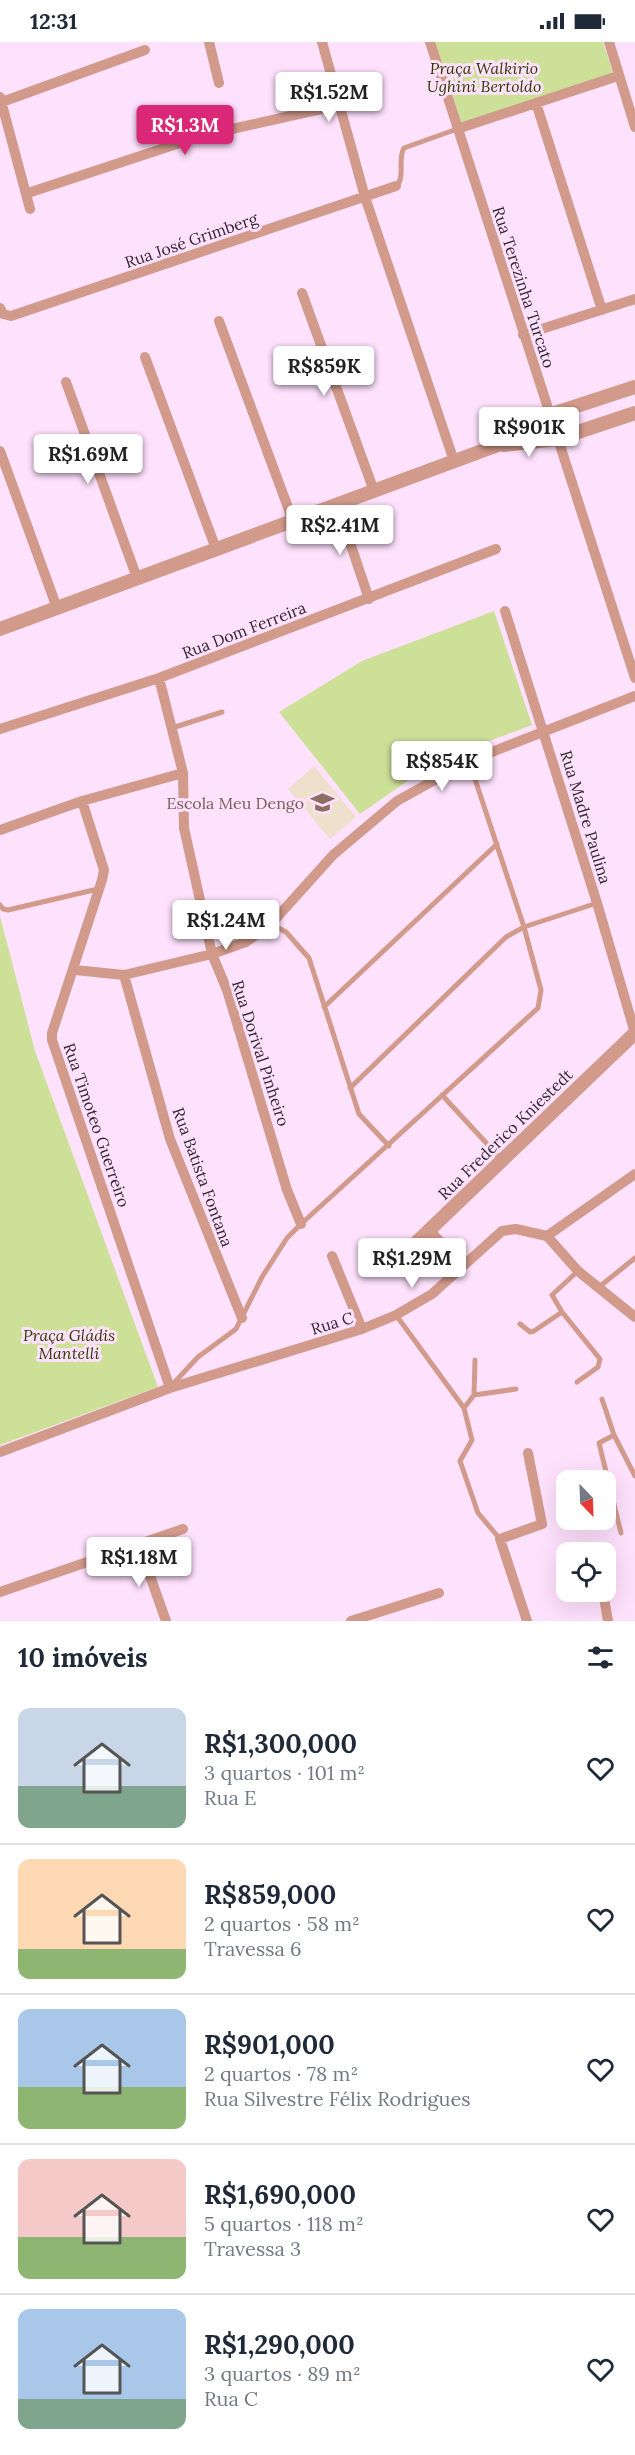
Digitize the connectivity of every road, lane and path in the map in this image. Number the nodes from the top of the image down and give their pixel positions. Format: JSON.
{"nodes":[{"id":1,"x":209,"y":42,"type":"edge"},
{"id":2,"x":321,"y":42,"type":"edge"},
{"id":3,"x":430,"y":42,"type":"edge"},
{"id":4,"x":609,"y":42,"type":"edge"},
{"id":5,"x":145,"y":50,"type":"dead end"},
{"id":6,"x":618,"y":76,"type":"junction"},
{"id":7,"x":219,"y":83,"type":"dead end"},
{"id":8,"x":1,"y":100,"type":"edge"},
{"id":9,"x":536,"y":103,"type":"junction"},
{"id":10,"x":339,"y":105,"type":"junction"},
{"id":11,"x":635,"y":127,"type":"edge"},
{"id":12,"x":457,"y":129,"type":"junction"},
{"id":13,"x":4,"y":132,"type":"edge"},
{"id":14,"x":396,"y":186,"type":"joint"},
{"id":15,"x":28,"y":194,"type":"junction"},
{"id":16,"x":365,"y":197,"type":"junction"},
{"id":17,"x":30,"y":209,"type":"dead end"},
{"id":18,"x":302,"y":293,"type":"dead end"},
{"id":19,"x":635,"y":299,"type":"edge"},
{"id":20,"x":0,"y":308,"type":"edge"},
{"id":21,"x":602,"y":310,"type":"junction"},
{"id":22,"x":219,"y":321,"type":"dead end"},
{"id":23,"x":523,"y":335,"type":"junction"},
{"id":24,"x":145,"y":357,"type":"dead end"},
{"id":25,"x":66,"y":382,"type":"dead end"},
{"id":26,"x":635,"y":387,"type":"edge"},
{"id":27,"x":549,"y":415,"type":"junction"},
{"id":28,"x":634,"y":416,"type":"edge"},
{"id":29,"x":557,"y":439,"type":"junction"},
{"id":30,"x":498,"y":445,"type":"junction"},
{"id":31,"x":0,"y":451,"type":"edge"},
{"id":32,"x":454,"y":461,"type":"junction"},
{"id":33,"x":374,"y":491,"type":"junction"},
{"id":34,"x":338,"y":504,"type":"junction"},
{"id":35,"x":293,"y":521,"type":"junction"},
{"id":36,"x":216,"y":549,"type":"junction"},
{"id":37,"x":496,"y":549,"type":"dead end"},
{"id":38,"x":137,"y":578,"type":"junction"},
{"id":39,"x":369,"y":599,"type":"junction"},
{"id":40,"x":57,"y":608,"type":"junction"},
{"id":41,"x":505,"y":611,"type":"dead end"},
{"id":42,"x":0,"y":629,"type":"edge"},
{"id":43,"x":159,"y":678,"type":"junction"},
{"id":44,"x":635,"y":678,"type":"edge"},
{"id":45,"x":635,"y":696,"type":"edge"},
{"id":46,"x":222,"y":712,"type":"dead end"},
{"id":47,"x":171,"y":728,"type":"junction"},
{"id":48,"x":0,"y":729,"type":"edge"},
{"id":49,"x":544,"y":731,"type":"junction"},
{"id":50,"x":470,"y":761,"type":"junction"},
{"id":51,"x":183,"y":773,"type":"junction"},
{"id":52,"x":82,"y":801,"type":"junction"},
{"id":53,"x":0,"y":830,"type":"edge"},
{"id":54,"x":496,"y":844,"type":"junction"},
{"id":55,"x":99,"y":889,"type":"junction"},
{"id":56,"x":597,"y":903,"type":"junction"},
{"id":57,"x":0,"y":905,"type":"edge"},
{"id":58,"x":272,"y":924,"type":"junction"},
{"id":59,"x":524,"y":927,"type":"junction"},
{"id":60,"x":212,"y":954,"type":"junction"},
{"id":61,"x":75,"y":970,"type":"junction"},
{"id":62,"x":124,"y":975,"type":"junction"},
{"id":63,"x":324,"y":1006,"type":"junction"},
{"id":64,"x":635,"y":1033,"type":"edge"},
{"id":65,"x":350,"y":1088,"type":"junction"},
{"id":66,"x":442,"y":1095,"type":"junction"},
{"id":67,"x":389,"y":1146,"type":"junction"},
{"id":68,"x":502,"y":1160,"type":"junction"},
{"id":69,"x":635,"y":1174,"type":"edge"},
{"id":70,"x":301,"y":1224,"type":"junction"},
{"id":71,"x":429,"y":1230,"type":"junction"},
{"id":72,"x":548,"y":1236,"type":"junction"},
{"id":73,"x":332,"y":1256,"type":"dead end"},
{"id":74,"x":635,"y":1258,"type":"edge"},
{"id":75,"x":398,"y":1260,"type":"dead end"},
{"id":76,"x":462,"y":1265,"type":"junction"},
{"id":77,"x":578,"y":1272,"type":"junction"},
{"id":78,"x":598,"y":1287,"type":"junction"},
{"id":79,"x":562,"y":1312,"type":"junction"},
{"id":80,"x":396,"y":1315,"type":"junction"},
{"id":81,"x":635,"y":1317,"type":"edge"},
{"id":82,"x":242,"y":1318,"type":"junction"},
{"id":83,"x":520,"y":1324,"type":"dead end"},
{"id":84,"x":362,"y":1329,"type":"junction"},
{"id":85,"x":475,"y":1360,"type":"dead end"},
{"id":86,"x":578,"y":1382,"type":"dead end"},
{"id":87,"x":170,"y":1388,"type":"junction"},
{"id":88,"x":516,"y":1389,"type":"dead end"},
{"id":89,"x":474,"y":1395,"type":"junction"},
{"id":90,"x":602,"y":1399,"type":"dead end"},
{"id":91,"x":464,"y":1408,"type":"junction"},
{"id":92,"x":614,"y":1435,"type":"junction"},
{"id":93,"x":0,"y":1452,"type":"edge"},
{"id":94,"x":528,"y":1453,"type":"dead end"},
{"id":95,"x":635,"y":1476,"type":"edge"},
{"id":96,"x":183,"y":1529,"type":"dead end"},
{"id":97,"x":621,"y":1533,"type":"dead end"},
{"id":98,"x":500,"y":1539,"type":"junction"},
{"id":99,"x":140,"y":1545,"type":"junction"},
{"id":100,"x":0,"y":1592,"type":"edge"},
{"id":101,"x":439,"y":1593,"type":"dead end"},
{"id":102,"x":605,"y":1602,"type":"edge"},
{"id":103,"x":166,"y":1621,"type":"edge"},
{"id":104,"x":351,"y":1621,"type":"edge"},
{"id":105,"x":527,"y":1621,"type":"edge"},
{"id":106,"x":608,"y":1621,"type":"edge"}],
"edges":[{"from":1,"to":7,"type":"street"},
{"from":2,"to":10,"type":"street"},
{"from":3,"to":12,"type":"street","name":"Rua Terezinha Turcato"},
{"from":4,"to":6,"type":"street"},
{"from":5,"to":8,"type":"street"},
{"from":6,"to":9,"type":"street"},
{"from":6,"to":11,"type":"street"},
{"from":8,"to":13,"type":"street"},
{"from":9,"to":12,"type":"street"},
{"from":9,"to":21,"type":"street"},
{"from":10,"to":15,"type":"street"},
{"from":10,"to":16,"type":"street"},
{"from":12,"to":14,"type":"lane"},
{"from":12,"to":23,"type":"street","name":"Rua Terezinha Turcato"},
{"from":13,"to":15,"type":"street"},
{"from":14,"to":16,"type":"street","name":"Rua José Grimberg"},
{"from":15,"to":17,"type":"street"},
{"from":16,"to":20,"type":"street","name":"Rua José Grimberg"},
{"from":16,"to":32,"type":"street"},
{"from":18,"to":33,"type":"street"},
{"from":19,"to":21,"type":"street"},
{"from":21,"to":23,"type":"street"},
{"from":22,"to":35,"type":"street"},
{"from":23,"to":27,"type":"street","name":"Rua Terezinha Turcato"},
{"from":24,"to":36,"type":"street"},
{"from":25,"to":38,"type":"street"},
{"from":26,"to":27,"type":"street"},
{"from":27,"to":29,"type":"street","name":"Rua Terezinha Turcato"},
{"from":27,"to":30,"type":"street"},
{"from":28,"to":29,"type":"street"},
{"from":29,"to":30,"type":"street"},
{"from":29,"to":44,"type":"street","name":"Rua Terezinha Turcato"},
{"from":30,"to":32,"type":"street"},
{"from":31,"to":40,"type":"street"},
{"from":32,"to":33,"type":"street"},
{"from":33,"to":34,"type":"street"},
{"from":34,"to":35,"type":"street"},
{"from":34,"to":39,"type":"street"},
{"from":35,"to":36,"type":"street"},
{"from":36,"to":38,"type":"street"},
{"from":37,"to":39,"type":"street","name":"Rua Dom Ferreira"},
{"from":38,"to":40,"type":"street"},
{"from":39,"to":43,"type":"street","name":"Rua Dom Ferreira"},
{"from":40,"to":42,"type":"street"},
{"from":41,"to":49,"type":"street","name":"Rua Madre Paulina"},
{"from":43,"to":47,"type":"street","name":"Rua Dorival Pinheiro"},
{"from":43,"to":48,"type":"street","name":"Rua Dom Ferreira"},
{"from":45,"to":49,"type":"street"},
{"from":46,"to":47,"type":"lane"},
{"from":47,"to":51,"type":"street","name":"Rua Dorival Pinheiro"},
{"from":49,"to":50,"type":"street"},
{"from":49,"to":56,"type":"street","name":"Rua Madre Paulina"},
{"from":50,"to":54,"type":"lane"},
{"from":50,"to":58,"type":"street"},
{"from":51,"to":52,"type":"street"},
{"from":51,"to":60,"type":"street","name":"Rua Dorival Pinheiro"},
{"from":52,"to":53,"type":"street"},
{"from":52,"to":55,"type":"street","name":"Rua Timoteo Guerreiro"},
{"from":54,"to":59,"type":"lane"},
{"from":54,"to":63,"type":"lane"},
{"from":55,"to":57,"type":"lane"},
{"from":55,"to":61,"type":"street","name":"Rua Timoteo Guerreiro"},
{"from":56,"to":59,"type":"lane"},
{"from":56,"to":64,"type":"street","name":"Rua Madre Paulina"},
{"from":58,"to":60,"type":"street"},
{"from":58,"to":63,"type":"lane"},
{"from":59,"to":65,"type":"lane"},
{"from":59,"to":66,"type":"lane"},
{"from":60,"to":62,"type":"street"},
{"from":60,"to":70,"type":"street","name":"Rua Dorival Pinheiro"},
{"from":61,"to":62,"type":"street"},
{"from":61,"to":87,"type":"street","name":"Rua Timoteo Guerreiro"},
{"from":62,"to":82,"type":"street","name":"Rua Batista Fontana"},
{"from":63,"to":65,"type":"lane"},
{"from":64,"to":68,"type":"street","name":"Rua Frederico Kniestedt"},
{"from":65,"to":67,"type":"lane"},
{"from":66,"to":67,"type":"lane"},
{"from":66,"to":68,"type":"lane"},
{"from":67,"to":70,"type":"lane"},
{"from":68,"to":71,"type":"street","name":"Rua Frederico Kniestedt"},
{"from":69,"to":72,"type":"street"},
{"from":70,"to":82,"type":"lane"},
{"from":71,"to":75,"type":"street","name":"Rua Frederico Kniestedt"},
{"from":71,"to":76,"type":"street"},
{"from":72,"to":76,"type":"street","name":"Rua C"},
{"from":72,"to":77,"type":"street"},
{"from":73,"to":84,"type":"street"},
{"from":74,"to":78,"type":"lane"},
{"from":76,"to":80,"type":"street","name":"Rua C"},
{"from":77,"to":78,"type":"street"},
{"from":77,"to":79,"type":"lane"},
{"from":78,"to":81,"type":"street"},
{"from":79,"to":83,"type":"lane"},
{"from":79,"to":86,"type":"lane"},
{"from":80,"to":84,"type":"street","name":"Rua C"},
{"from":80,"to":91,"type":"lane"},
{"from":82,"to":87,"type":"lane"},
{"from":84,"to":87,"type":"street","name":"Rua C"},
{"from":85,"to":89,"type":"lane"},
{"from":87,"to":93,"type":"street","name":"Rua C"},
{"from":88,"to":89,"type":"lane"},
{"from":89,"to":91,"type":"lane"},
{"from":90,"to":92,"type":"lane"},
{"from":91,"to":98,"type":"lane"},
{"from":92,"to":95,"type":"lane"},
{"from":92,"to":97,"type":"lane"},
{"from":94,"to":98,"type":"street"},
{"from":96,"to":99,"type":"street"},
{"from":98,"to":105,"type":"street"},
{"from":99,"to":100,"type":"street"},
{"from":99,"to":103,"type":"street"},
{"from":101,"to":104,"type":"street"},
{"from":102,"to":106,"type":"street"}]}
